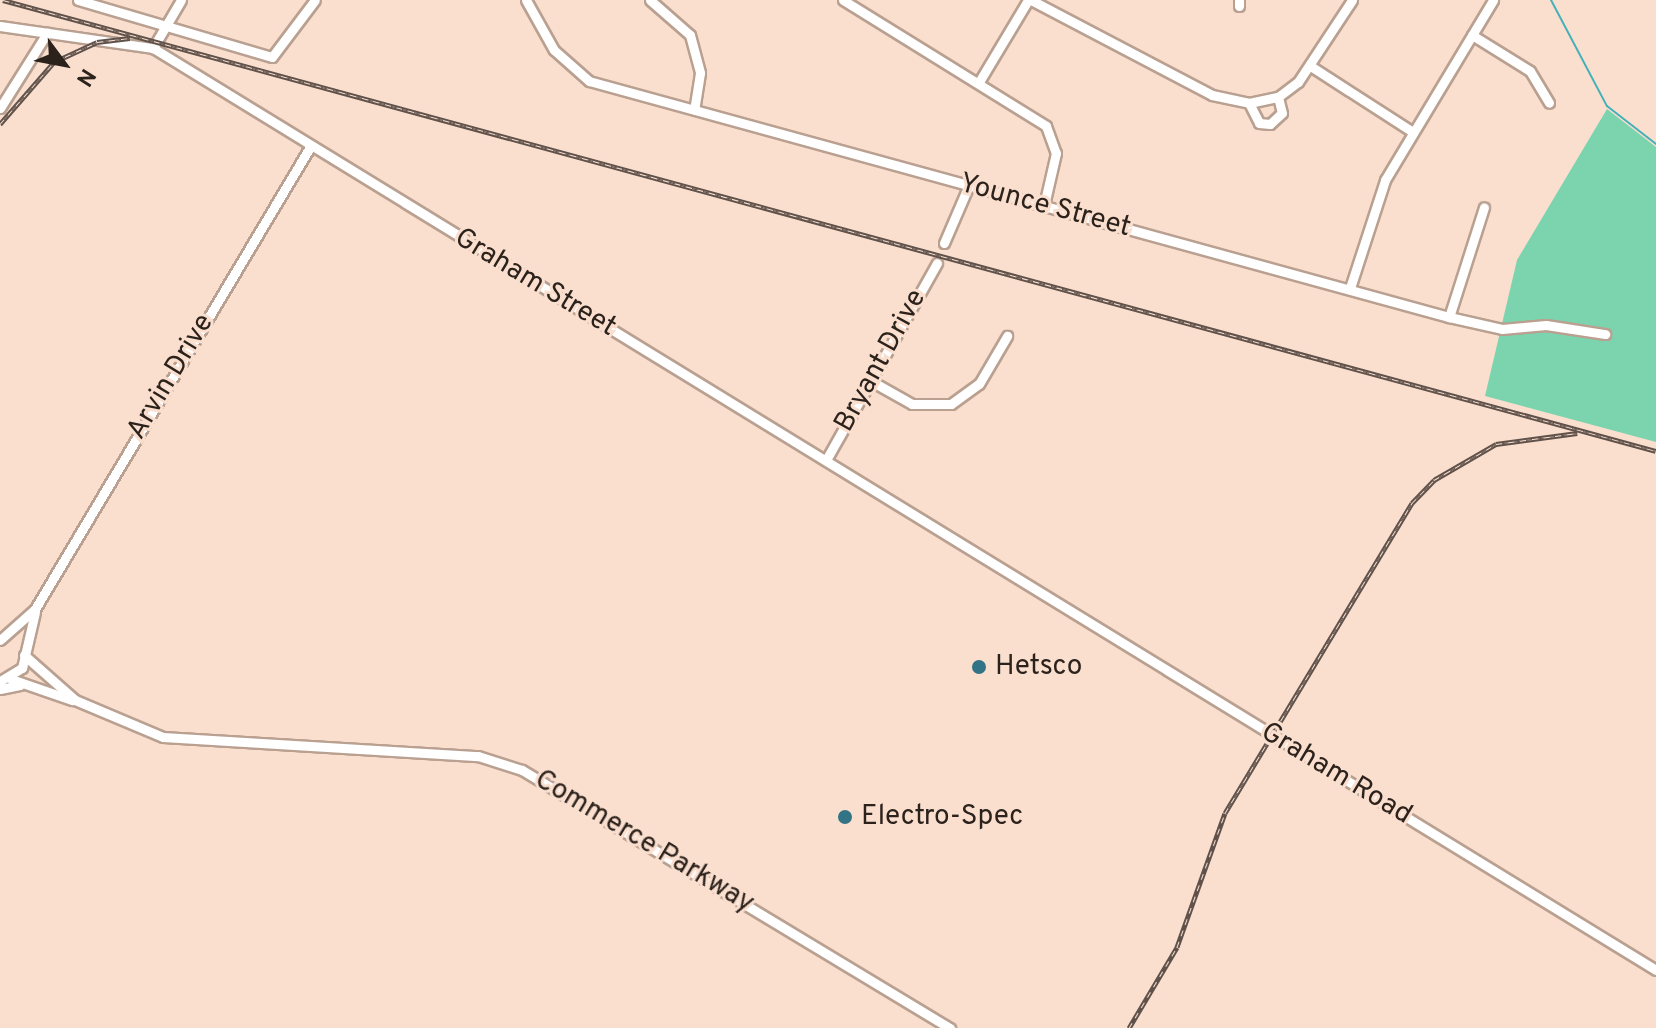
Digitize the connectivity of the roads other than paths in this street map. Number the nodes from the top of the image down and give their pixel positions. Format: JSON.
{"nodes":[{"id":1,"x":78,"y":0,"type":"edge"},
{"id":2,"x":181,"y":0,"type":"edge"},
{"id":3,"x":315,"y":0,"type":"edge"},
{"id":4,"x":526,"y":0,"type":"edge"},
{"id":5,"x":650,"y":0,"type":"edge"},
{"id":6,"x":843,"y":0,"type":"edge"},
{"id":7,"x":1030,"y":0,"type":"edge"},
{"id":8,"x":1352,"y":0,"type":"edge"},
{"id":9,"x":1493,"y":0,"type":"edge"},
{"id":10,"x":165,"y":25,"type":"junction"},
{"id":11,"x":0,"y":26,"type":"edge"},
{"id":12,"x":47,"y":33,"type":"junction"},
{"id":13,"x":1472,"y":35,"type":"junction"},
{"id":14,"x":153,"y":48,"type":"junction"},
{"id":15,"x":1312,"y":67,"type":"junction"},
{"id":16,"x":979,"y":82,"type":"junction"},
{"id":17,"x":1278,"y":97,"type":"junction"},
{"id":18,"x":1249,"y":103,"type":"junction"},
{"id":19,"x":1549,"y":103,"type":"dead end"},
{"id":20,"x":0,"y":108,"type":"edge"},
{"id":21,"x":694,"y":110,"type":"junction"},
{"id":22,"x":1413,"y":132,"type":"junction"},
{"id":23,"x":310,"y":147,"type":"junction"},
{"id":24,"x":969,"y":185,"type":"junction"},
{"id":25,"x":1044,"y":205,"type":"junction"},
{"id":26,"x":1484,"y":207,"type":"dead end"},
{"id":27,"x":944,"y":243,"type":"dead end"},
{"id":28,"x":937,"y":263,"type":"dead end"},
{"id":29,"x":1350,"y":288,"type":"junction"},
{"id":30,"x":1449,"y":317,"type":"junction"},
{"id":31,"x":1605,"y":334,"type":"dead end"},
{"id":32,"x":1007,"y":336,"type":"dead end"},
{"id":33,"x":871,"y":381,"type":"junction"},
{"id":34,"x":826,"y":460,"type":"junction"},
{"id":35,"x":1017,"y":578,"type":"joint"},
{"id":36,"x":35,"y":609,"type":"junction"},
{"id":37,"x":3,"y":639,"type":"edge"},
{"id":38,"x":23,"y":652,"type":"junction"},
{"id":39,"x":2,"y":682,"type":"edge"},
{"id":40,"x":75,"y":700,"type":"junction"},
{"id":41,"x":1656,"y":970,"type":"edge"},
{"id":42,"x":950,"y":1028,"type":"edge"}],
"edges":[{"from":1,"to":10,"type":"street"},
{"from":2,"to":10,"type":"street"},
{"from":3,"to":10,"type":"street"},
{"from":4,"to":21,"type":"street","name":"Younce Street"},
{"from":5,"to":21,"type":"street"},
{"from":6,"to":16,"type":"street"},
{"from":7,"to":16,"type":"street"},
{"from":7,"to":18,"type":"street"},
{"from":8,"to":15,"type":"street"},
{"from":9,"to":13,"type":"street"},
{"from":10,"to":14,"type":"street"},
{"from":11,"to":12,"type":"street"},
{"from":12,"to":14,"type":"street"},
{"from":12,"to":20,"type":"street"},
{"from":13,"to":19,"type":"street"},
{"from":13,"to":22,"type":"street"},
{"from":14,"to":23,"type":"street","name":"Graham Street"},
{"from":15,"to":17,"type":"street"},
{"from":15,"to":22,"type":"street"},
{"from":16,"to":25,"type":"street"},
{"from":17,"to":18,"type":"street"},
{"from":17,"to":18,"type":"street"},
{"from":21,"to":24,"type":"street","name":"Younce Street"},
{"from":22,"to":29,"type":"street"},
{"from":23,"to":34,"type":"street","name":"Graham Street"},
{"from":23,"to":36,"type":"street","name":"Arvin Drive"},
{"from":24,"to":25,"type":"street","name":"Younce Street"},
{"from":24,"to":27,"type":"street"},
{"from":25,"to":29,"type":"street","name":"Younce Street"},
{"from":26,"to":30,"type":"street"},
{"from":28,"to":33,"type":"street","name":"Bryant Drive"},
{"from":29,"to":30,"type":"street","name":"Younce Street"},
{"from":30,"to":31,"type":"street","name":"Younce Street"},
{"from":32,"to":33,"type":"street"},
{"from":33,"to":34,"type":"street","name":"Bryant Drive"},
{"from":34,"to":35,"type":"street","name":"Graham Street"},
{"from":35,"to":41,"type":"street","name":"Graham Road"},
{"from":36,"to":37,"type":"street","name":"Arvin Drive"},
{"from":36,"to":38,"type":"street","name":"Arvin Drive"},
{"from":37,"to":38,"type":"street","name":"Arvin Drive"},
{"from":38,"to":39,"type":"street","name":"Arvin Drive"},
{"from":38,"to":40,"type":"street","name":"Commerce Parkway"},
{"from":39,"to":40,"type":"street","name":"Commerce Parkway"},
{"from":40,"to":42,"type":"street","name":"Commerce Parkway"}]}
